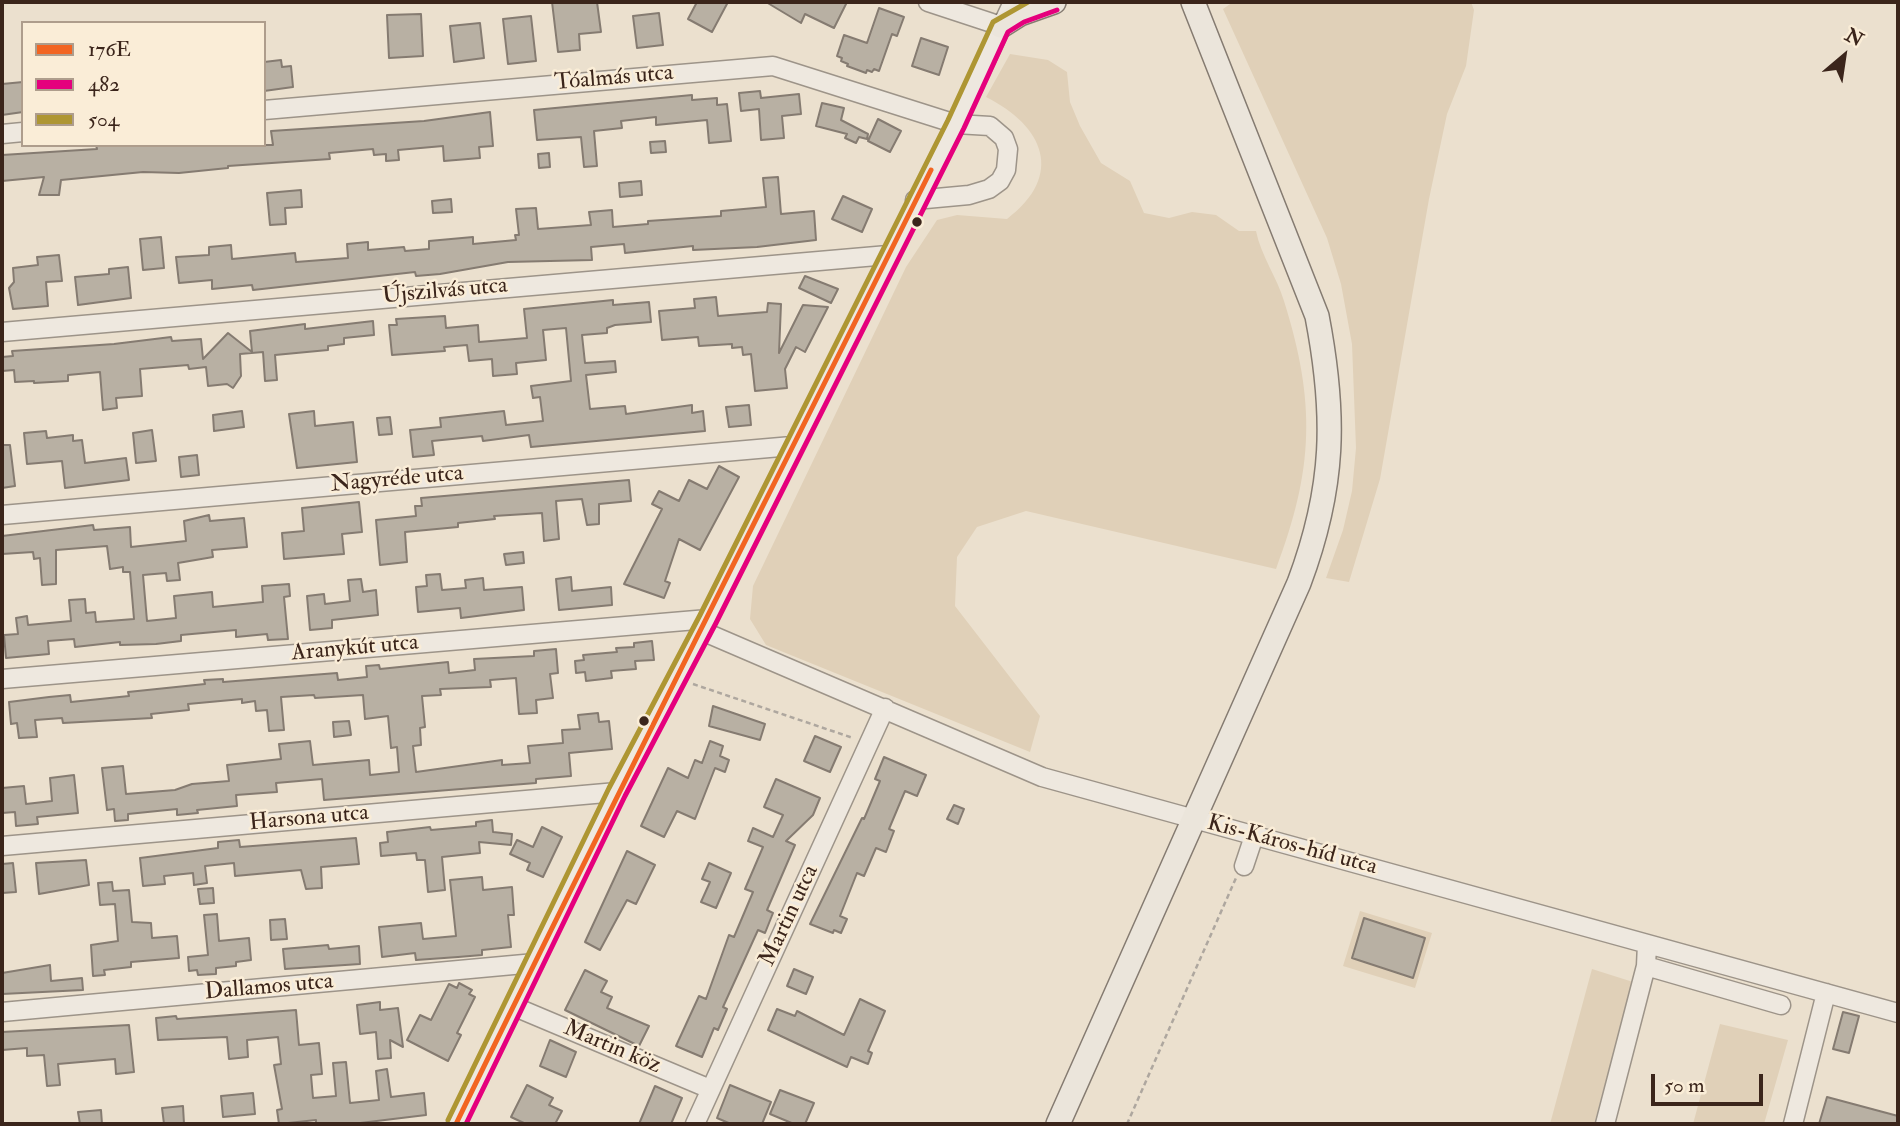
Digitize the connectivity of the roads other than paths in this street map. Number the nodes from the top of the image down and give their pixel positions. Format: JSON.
{"nodes":[{"id":1,"x":928,"y":2,"type":"edge"},
{"id":2,"x":1013,"y":2,"type":"edge"},
{"id":3,"x":1054,"y":2,"type":"edge"},
{"id":4,"x":1193,"y":2,"type":"edge"},
{"id":5,"x":1001,"y":26,"type":"junction"},
{"id":6,"x":266,"y":110,"type":"edge"},
{"id":7,"x":956,"y":124,"type":"junction"},
{"id":8,"x":21,"y":132,"type":"edge"},
{"id":9,"x":2,"y":134,"type":"edge"},
{"id":10,"x":915,"y":200,"type":"junction"},
{"id":11,"x":888,"y":255,"type":"junction"},
{"id":12,"x":2,"y":332,"type":"edge"},
{"id":13,"x":792,"y":446,"type":"junction"},
{"id":14,"x":2,"y":514,"type":"edge"},
{"id":15,"x":705,"y":625,"type":"junction"},
{"id":16,"x":2,"y":679,"type":"edge"},
{"id":17,"x":885,"y":708,"type":"junction"},
{"id":18,"x":617,"y":792,"type":"junction"},
{"id":19,"x":1194,"y":819,"type":"junction"},
{"id":20,"x":1254,"y":835,"type":"junction"},
{"id":21,"x":2,"y":846,"type":"edge"},
{"id":22,"x":1244,"y":866,"type":"road end"},
{"id":23,"x":1647,"y":944,"type":"junction"},
{"id":24,"x":535,"y":963,"type":"junction"},
{"id":25,"x":1646,"y":966,"type":"junction"},
{"id":26,"x":1826,"y":993,"type":"junction"},
{"id":27,"x":1781,"y":1005,"type":"dead end"},
{"id":28,"x":515,"y":1007,"type":"junction"},
{"id":29,"x":2,"y":1013,"type":"edge"},
{"id":30,"x":1898,"y":1013,"type":"edge"},
{"id":31,"x":710,"y":1089,"type":"junction"},
{"id":32,"x":456,"y":1124,"type":"edge"},
{"id":33,"x":695,"y":1124,"type":"edge"},
{"id":34,"x":1058,"y":1124,"type":"edge"},
{"id":35,"x":1605,"y":1124,"type":"edge"},
{"id":36,"x":1793,"y":1124,"type":"edge"}],
"edges":[{"from":1,"to":5,"type":"street"},
{"from":2,"to":5,"type":"street"},
{"from":3,"to":5,"type":"main road"},
{"from":4,"to":19,"type":"main road"},
{"from":5,"to":7,"type":"street"},
{"from":6,"to":7,"type":"street","name":"Tóalmás utca"},
{"from":7,"to":10,"type":"street"},
{"from":7,"to":10,"type":"street","name":"Tóalmás utca"},
{"from":8,"to":9,"type":"street"},
{"from":10,"to":11,"type":"street"},
{"from":11,"to":12,"type":"street","name":"Újszilvás utca"},
{"from":11,"to":13,"type":"street"},
{"from":13,"to":14,"type":"street","name":"Nagyréde utca"},
{"from":13,"to":15,"type":"street"},
{"from":15,"to":16,"type":"street","name":"Aranykút utca"},
{"from":15,"to":17,"type":"street","name":"Kis-Káros-híd utca"},
{"from":15,"to":18,"type":"street"},
{"from":17,"to":19,"type":"street","name":"Kis-Káros-híd utca"},
{"from":17,"to":31,"type":"street","name":"Martin utca"},
{"from":18,"to":21,"type":"street","name":"Harsona utca"},
{"from":18,"to":24,"type":"street"},
{"from":19,"to":20,"type":"street","name":"Kis-Káros-híd utca"},
{"from":19,"to":34,"type":"main road"},
{"from":20,"to":22,"type":"street"},
{"from":20,"to":23,"type":"street","name":"Kis-Káros-híd utca"},
{"from":23,"to":25,"type":"street"},
{"from":23,"to":26,"type":"street","name":"Kis-Káros-híd utca"},
{"from":24,"to":28,"type":"street"},
{"from":24,"to":29,"type":"street","name":"Dallamos utca"},
{"from":25,"to":27,"type":"street"},
{"from":25,"to":35,"type":"street"},
{"from":26,"to":30,"type":"street","name":"Kis-Káros-híd utca"},
{"from":26,"to":36,"type":"street"},
{"from":28,"to":31,"type":"street","name":"Martin köz"},
{"from":28,"to":32,"type":"street"},
{"from":31,"to":33,"type":"street","name":"Martin utca"}]}
